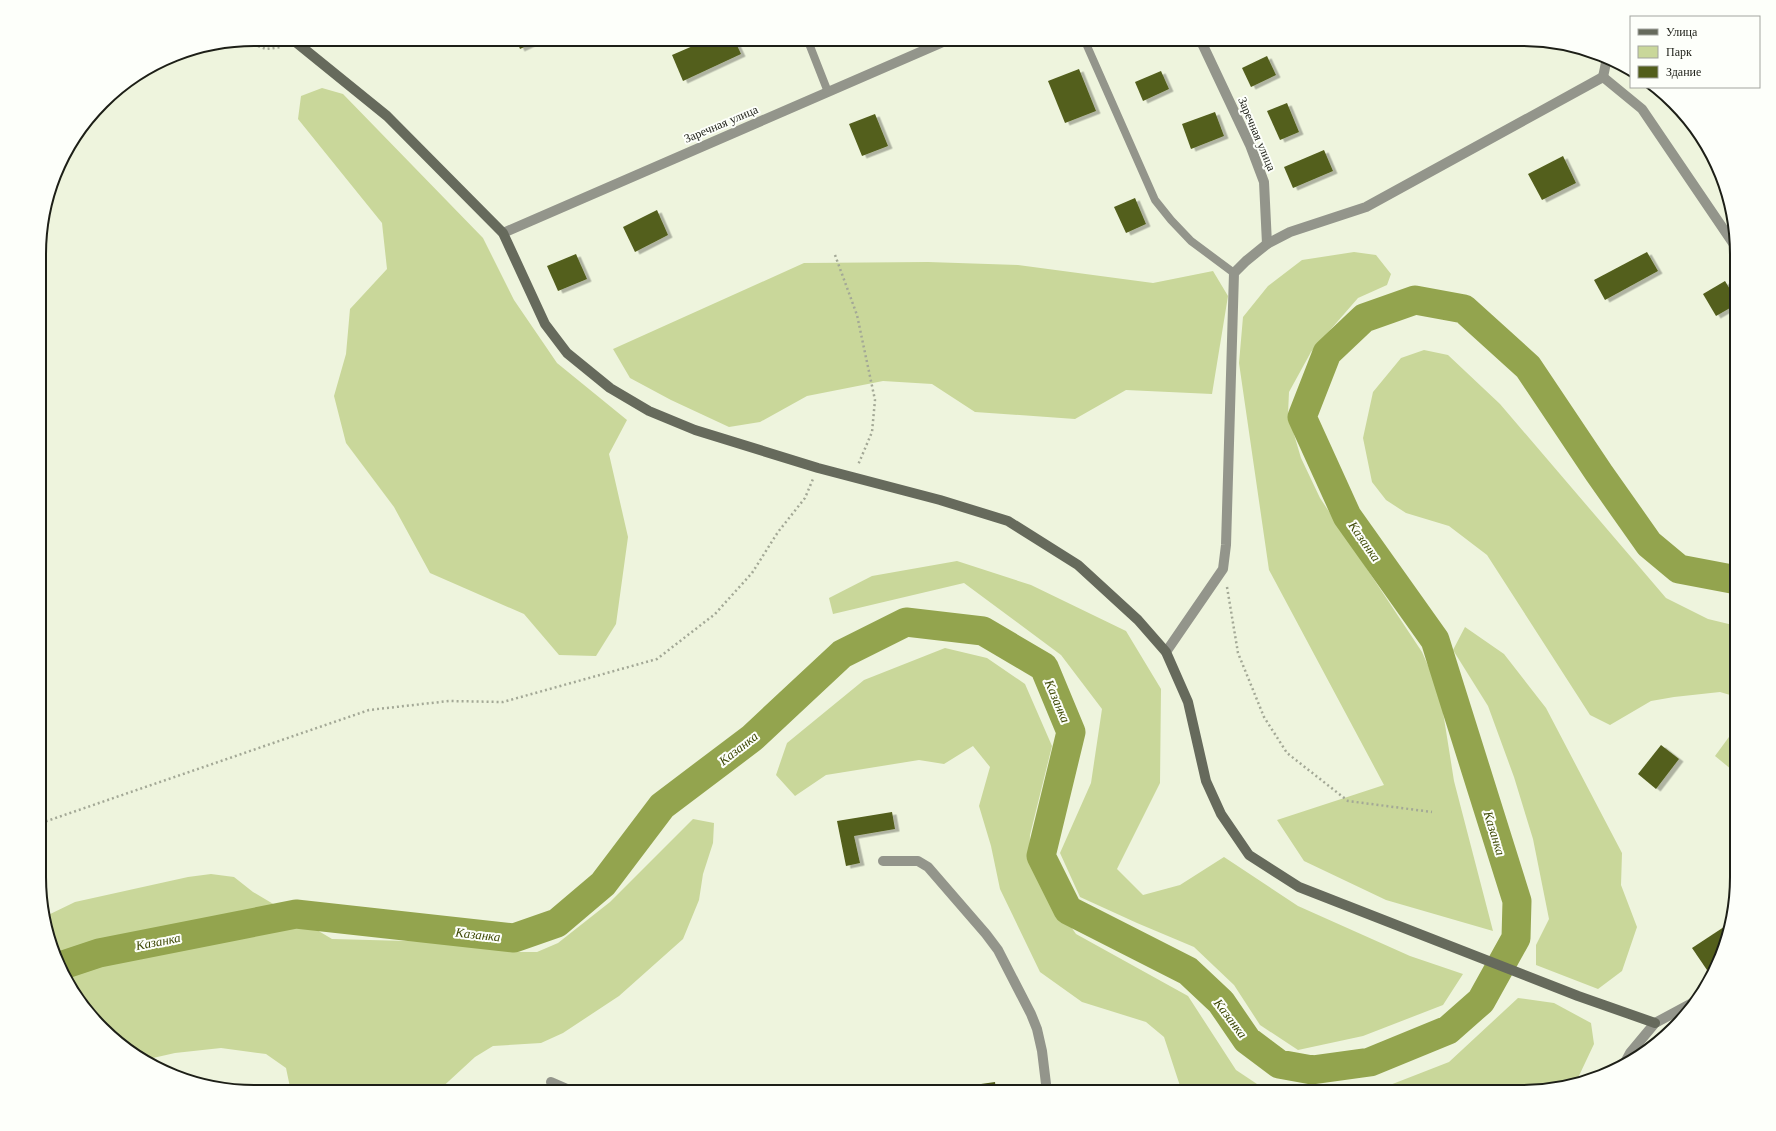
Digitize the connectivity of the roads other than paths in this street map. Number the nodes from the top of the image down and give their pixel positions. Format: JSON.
{"nodes":[{"id":1,"x":300,"y":46,"type":"edge"},
{"id":2,"x":810,"y":46,"type":"edge"},
{"id":3,"x":934,"y":46,"type":"edge"},
{"id":4,"x":1087,"y":46,"type":"edge"},
{"id":5,"x":1203,"y":46,"type":"edge"},
{"id":6,"x":1606,"y":64,"type":"edge"},
{"id":7,"x":1603,"y":77,"type":"junction"},
{"id":8,"x":828,"y":92,"type":"junction"},
{"id":9,"x":503,"y":233,"type":"junction"},
{"id":10,"x":1730,"y":238,"type":"edge"},
{"id":11,"x":1267,"y":244,"type":"junction"},
{"id":12,"x":1234,"y":273,"type":"junction"},
{"id":13,"x":1166,"y":652,"type":"junction"},
{"id":14,"x":883,"y":861,"type":"dead end"},
{"id":15,"x":1684,"y":1008,"type":"edge"},
{"id":16,"x":1655,"y":1023,"type":"junction"},
{"id":17,"x":1629,"y":1055,"type":"edge"},
{"id":18,"x":551,"y":1082,"type":"dead end"},
{"id":19,"x":558,"y":1085,"type":"edge"},
{"id":20,"x":1046,"y":1085,"type":"edge"}],
"edges":[{"from":1,"to":9,"type":"street"},
{"from":2,"to":8,"type":"lane"},
{"from":3,"to":8,"type":"street","name":"Заречная улица"},
{"from":4,"to":12,"type":"lane"},
{"from":5,"to":11,"type":"street","name":"Заречная улица"},
{"from":6,"to":7,"type":"street"},
{"from":7,"to":10,"type":"street"},
{"from":7,"to":11,"type":"street"},
{"from":8,"to":9,"type":"street","name":"Заречная улица"},
{"from":9,"to":13,"type":"street"},
{"from":11,"to":12,"type":"street"},
{"from":12,"to":13,"type":"street"},
{"from":13,"to":16,"type":"street"},
{"from":14,"to":20,"type":"street"},
{"from":15,"to":16,"type":"street"},
{"from":16,"to":17,"type":"street"},
{"from":18,"to":19,"type":"street"}]}
